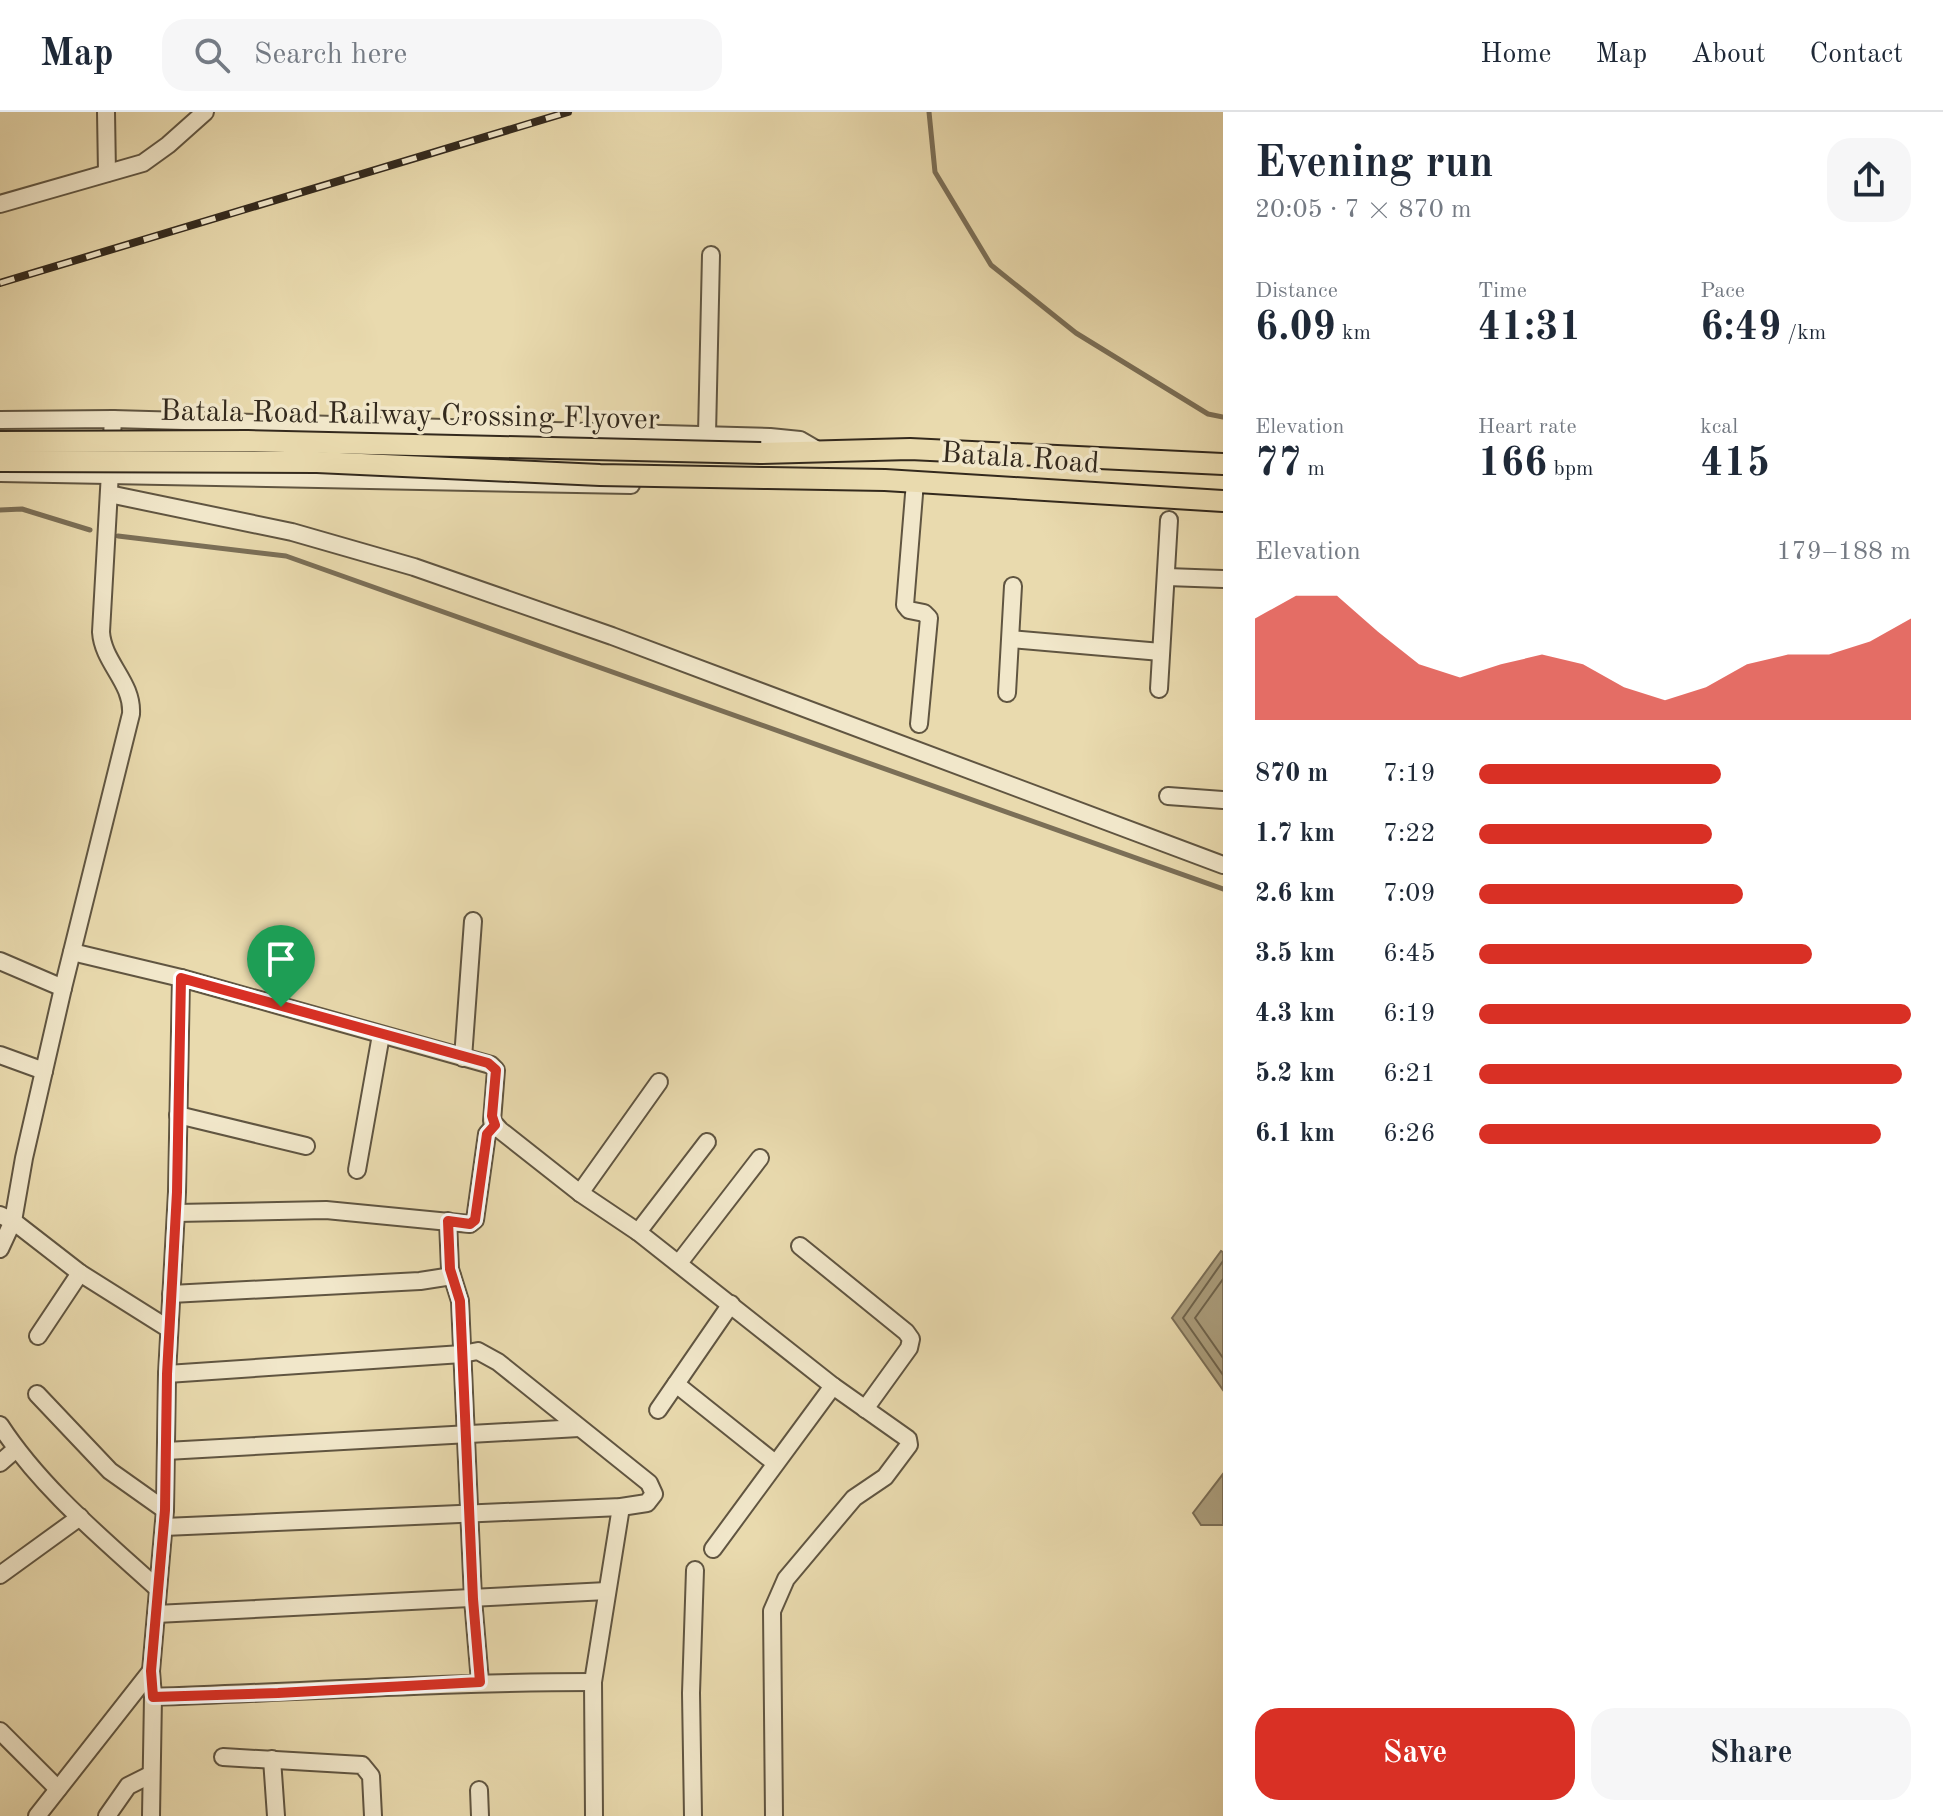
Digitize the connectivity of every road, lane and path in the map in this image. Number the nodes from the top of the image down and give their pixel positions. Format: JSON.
{"nodes":[{"id":1,"x":106,"y":112,"type":"edge"},
{"id":2,"x":200,"y":113,"type":"edge"},
{"id":3,"x":107,"y":173,"type":"junction"},
{"id":4,"x":0,"y":204,"type":"edge"},
{"id":5,"x":711,"y":255,"type":"dead end"},
{"id":6,"x":113,"y":419,"type":"junction"},
{"id":7,"x":0,"y":420,"type":"edge"},
{"id":8,"x":707,"y":434,"type":"junction"},
{"id":9,"x":0,"y":442,"type":"edge"},
{"id":10,"x":819,"y":451,"type":"junction"},
{"id":11,"x":0,"y":461,"type":"edge"},
{"id":12,"x":1223,"y":464,"type":"edge"},
{"id":13,"x":0,"y":473,"type":"edge"},
{"id":14,"x":110,"y":474,"type":"junction"},
{"id":15,"x":813,"y":479,"type":"junction"},
{"id":16,"x":915,"y":482,"type":"junction"},
{"id":17,"x":109,"y":494,"type":"junction"},
{"id":18,"x":1223,"y":501,"type":"edge"},
{"id":19,"x":1169,"y":520,"type":"dead end"},
{"id":20,"x":1167,"y":577,"type":"junction"},
{"id":21,"x":1223,"y":579,"type":"edge"},
{"id":22,"x":1013,"y":586,"type":"dead end"},
{"id":23,"x":1011,"y":639,"type":"junction"},
{"id":24,"x":1161,"y":652,"type":"junction"},
{"id":25,"x":1159,"y":689,"type":"dead end"},
{"id":26,"x":1007,"y":693,"type":"dead end"},
{"id":27,"x":919,"y":724,"type":"dead end"},
{"id":28,"x":1168,"y":796,"type":"dead end"},
{"id":29,"x":1223,"y":800,"type":"edge"},
{"id":30,"x":1223,"y":865,"type":"edge"},
{"id":31,"x":473,"y":921,"type":"dead end"},
{"id":32,"x":72,"y":952,"type":"junction"},
{"id":33,"x":0,"y":961,"type":"edge"},
{"id":34,"x":181,"y":978,"type":"junction"},
{"id":35,"x":63,"y":988,"type":"junction"},
{"id":36,"x":381,"y":1035,"type":"junction"},
{"id":37,"x":0,"y":1055,"type":"edge"},
{"id":38,"x":463,"y":1058,"type":"junction"},
{"id":39,"x":44,"y":1071,"type":"junction"},
{"id":40,"x":659,"y":1082,"type":"dead end"},
{"id":41,"x":178,"y":1115,"type":"junction"},
{"id":42,"x":495,"y":1125,"type":"junction"},
{"id":43,"x":707,"y":1142,"type":"dead end"},
{"id":44,"x":306,"y":1146,"type":"dead end"},
{"id":45,"x":760,"y":1158,"type":"dead end"},
{"id":46,"x":357,"y":1170,"type":"dead end"},
{"id":47,"x":580,"y":1193,"type":"junction"},
{"id":48,"x":176,"y":1213,"type":"junction"},
{"id":49,"x":6,"y":1218,"type":"edge"},
{"id":50,"x":448,"y":1221,"type":"junction"},
{"id":51,"x":638,"y":1232,"type":"junction"},
{"id":52,"x":800,"y":1246,"type":"dead end"},
{"id":53,"x":0,"y":1249,"type":"edge"},
{"id":54,"x":679,"y":1263,"type":"junction"},
{"id":55,"x":80,"y":1273,"type":"junction"},
{"id":56,"x":452,"y":1276,"type":"junction"},
{"id":57,"x":171,"y":1294,"type":"junction"},
{"id":58,"x":731,"y":1304,"type":"junction"},
{"id":59,"x":169,"y":1329,"type":"junction"},
{"id":60,"x":38,"y":1336,"type":"dead end"},
{"id":61,"x":462,"y":1354,"type":"junction"},
{"id":62,"x":167,"y":1374,"type":"junction"},
{"id":63,"x":676,"y":1384,"type":"junction"},
{"id":64,"x":833,"y":1386,"type":"junction"},
{"id":65,"x":37,"y":1394,"type":"dead end"},
{"id":66,"x":865,"y":1409,"type":"junction"},
{"id":67,"x":658,"y":1410,"type":"dead end"},
{"id":68,"x":0,"y":1425,"type":"edge"},
{"id":69,"x":579,"y":1428,"type":"junction"},
{"id":70,"x":466,"y":1435,"type":"junction"},
{"id":71,"x":16,"y":1449,"type":"junction"},
{"id":72,"x":166,"y":1451,"type":"junction"},
{"id":73,"x":0,"y":1463,"type":"edge"},
{"id":74,"x":775,"y":1463,"type":"junction"},
{"id":75,"x":621,"y":1507,"type":"junction"},
{"id":76,"x":470,"y":1512,"type":"junction"},
{"id":77,"x":80,"y":1517,"type":"junction"},
{"id":78,"x":165,"y":1518,"type":"junction"},
{"id":79,"x":713,"y":1549,"type":"dead end"},
{"id":80,"x":695,"y":1570,"type":"dead end"},
{"id":81,"x":0,"y":1575,"type":"edge"},
{"id":82,"x":157,"y":1588,"type":"junction"},
{"id":83,"x":607,"y":1591,"type":"junction"},
{"id":84,"x":473,"y":1599,"type":"junction"},
{"id":85,"x":156,"y":1614,"type":"junction"},
{"id":86,"x":151,"y":1671,"type":"junction"},
{"id":87,"x":480,"y":1682,"type":"junction"},
{"id":88,"x":593,"y":1682,"type":"junction"},
{"id":89,"x":153,"y":1697,"type":"junction"},
{"id":90,"x":0,"y":1731,"type":"edge"},
{"id":91,"x":223,"y":1757,"type":"dead end"},
{"id":92,"x":272,"y":1759,"type":"junction"},
{"id":93,"x":150,"y":1775,"type":"junction"},
{"id":94,"x":58,"y":1789,"type":"junction"},
{"id":95,"x":479,"y":1790,"type":"dead end"},
{"id":96,"x":37,"y":1816,"type":"edge"},
{"id":97,"x":107,"y":1816,"type":"edge"},
{"id":98,"x":151,"y":1816,"type":"edge"},
{"id":99,"x":276,"y":1816,"type":"edge"},
{"id":100,"x":373,"y":1816,"type":"edge"},
{"id":101,"x":480,"y":1816,"type":"edge"},
{"id":102,"x":594,"y":1816,"type":"edge"},
{"id":103,"x":693,"y":1816,"type":"edge"},
{"id":104,"x":774,"y":1816,"type":"edge"}],
"edges":[{"from":1,"to":3,"type":"street"},
{"from":2,"to":3,"type":"street"},
{"from":3,"to":4,"type":"street"},
{"from":5,"to":8,"type":"street"},
{"from":6,"to":7,"type":"street"},
{"from":6,"to":8,"type":"street"},
{"from":6,"to":14,"type":"street"},
{"from":8,"to":10,"type":"street"},
{"from":9,"to":10,"type":"main road","name":"Batala Road Railway Crossing Flyover","bridge":true},
{"from":10,"to":12,"type":"main road","name":"Batala Road"},
{"from":11,"to":15,"type":"main road","name":"Batala Road Railway Crossing Flyover","bridge":true},
{"from":13,"to":14,"type":"street"},
{"from":14,"to":15,"type":"street"},
{"from":14,"to":17,"type":"street"},
{"from":15,"to":16,"type":"main road","name":"Batala Road"},
{"from":16,"to":18,"type":"main road","name":"Batala Road"},
{"from":16,"to":27,"type":"street"},
{"from":17,"to":30,"type":"street"},
{"from":17,"to":32,"type":"street"},
{"from":19,"to":20,"type":"street"},
{"from":20,"to":21,"type":"street"},
{"from":20,"to":24,"type":"street"},
{"from":22,"to":23,"type":"street"},
{"from":23,"to":24,"type":"street"},
{"from":23,"to":26,"type":"street"},
{"from":24,"to":25,"type":"street"},
{"from":28,"to":29,"type":"street"},
{"from":31,"to":38,"type":"street"},
{"from":32,"to":34,"type":"street"},
{"from":32,"to":35,"type":"street"},
{"from":33,"to":35,"type":"street"},
{"from":34,"to":36,"type":"street"},
{"from":34,"to":41,"type":"street"},
{"from":35,"to":39,"type":"street"},
{"from":36,"to":38,"type":"street"},
{"from":36,"to":46,"type":"street"},
{"from":37,"to":39,"type":"street"},
{"from":38,"to":42,"type":"street"},
{"from":39,"to":49,"type":"street"},
{"from":40,"to":47,"type":"street"},
{"from":41,"to":44,"type":"street"},
{"from":41,"to":48,"type":"street"},
{"from":42,"to":47,"type":"street"},
{"from":42,"to":50,"type":"street"},
{"from":43,"to":51,"type":"street"},
{"from":45,"to":54,"type":"street"},
{"from":47,"to":51,"type":"street"},
{"from":48,"to":50,"type":"street"},
{"from":48,"to":57,"type":"street"},
{"from":49,"to":53,"type":"street"},
{"from":49,"to":55,"type":"street"},
{"from":50,"to":56,"type":"street"},
{"from":51,"to":54,"type":"street"},
{"from":52,"to":66,"type":"street"},
{"from":54,"to":58,"type":"street"},
{"from":55,"to":59,"type":"street"},
{"from":55,"to":60,"type":"street"},
{"from":56,"to":57,"type":"street"},
{"from":56,"to":61,"type":"street"},
{"from":57,"to":59,"type":"street"},
{"from":58,"to":63,"type":"street"},
{"from":58,"to":64,"type":"street"},
{"from":59,"to":62,"type":"street"},
{"from":61,"to":62,"type":"street"},
{"from":61,"to":69,"type":"street"},
{"from":61,"to":70,"type":"street"},
{"from":62,"to":72,"type":"street"},
{"from":63,"to":67,"type":"street"},
{"from":63,"to":74,"type":"street"},
{"from":64,"to":66,"type":"street"},
{"from":64,"to":74,"type":"street"},
{"from":65,"to":78,"type":"street"},
{"from":66,"to":104,"type":"street"},
{"from":68,"to":71,"type":"street"},
{"from":69,"to":70,"type":"street"},
{"from":69,"to":75,"type":"street"},
{"from":70,"to":72,"type":"street"},
{"from":70,"to":76,"type":"street"},
{"from":71,"to":73,"type":"street"},
{"from":71,"to":77,"type":"street"},
{"from":72,"to":78,"type":"street"},
{"from":74,"to":79,"type":"street"},
{"from":75,"to":76,"type":"street"},
{"from":75,"to":83,"type":"street"},
{"from":76,"to":78,"type":"street"},
{"from":76,"to":84,"type":"street"},
{"from":77,"to":81,"type":"street"},
{"from":77,"to":82,"type":"street"},
{"from":78,"to":82,"type":"street"},
{"from":80,"to":103,"type":"street"},
{"from":82,"to":85,"type":"street"},
{"from":83,"to":84,"type":"street"},
{"from":83,"to":88,"type":"street"},
{"from":84,"to":85,"type":"street"},
{"from":84,"to":87,"type":"street"},
{"from":85,"to":86,"type":"street"},
{"from":86,"to":89,"type":"street"},
{"from":86,"to":94,"type":"street"},
{"from":87,"to":88,"type":"street"},
{"from":87,"to":89,"type":"street"},
{"from":88,"to":102,"type":"street"},
{"from":89,"to":93,"type":"street"},
{"from":90,"to":94,"type":"street"},
{"from":91,"to":92,"type":"street"},
{"from":92,"to":99,"type":"street"},
{"from":92,"to":100,"type":"street"},
{"from":93,"to":97,"type":"street"},
{"from":93,"to":98,"type":"street"},
{"from":94,"to":96,"type":"street"},
{"from":95,"to":101,"type":"street"}]}
